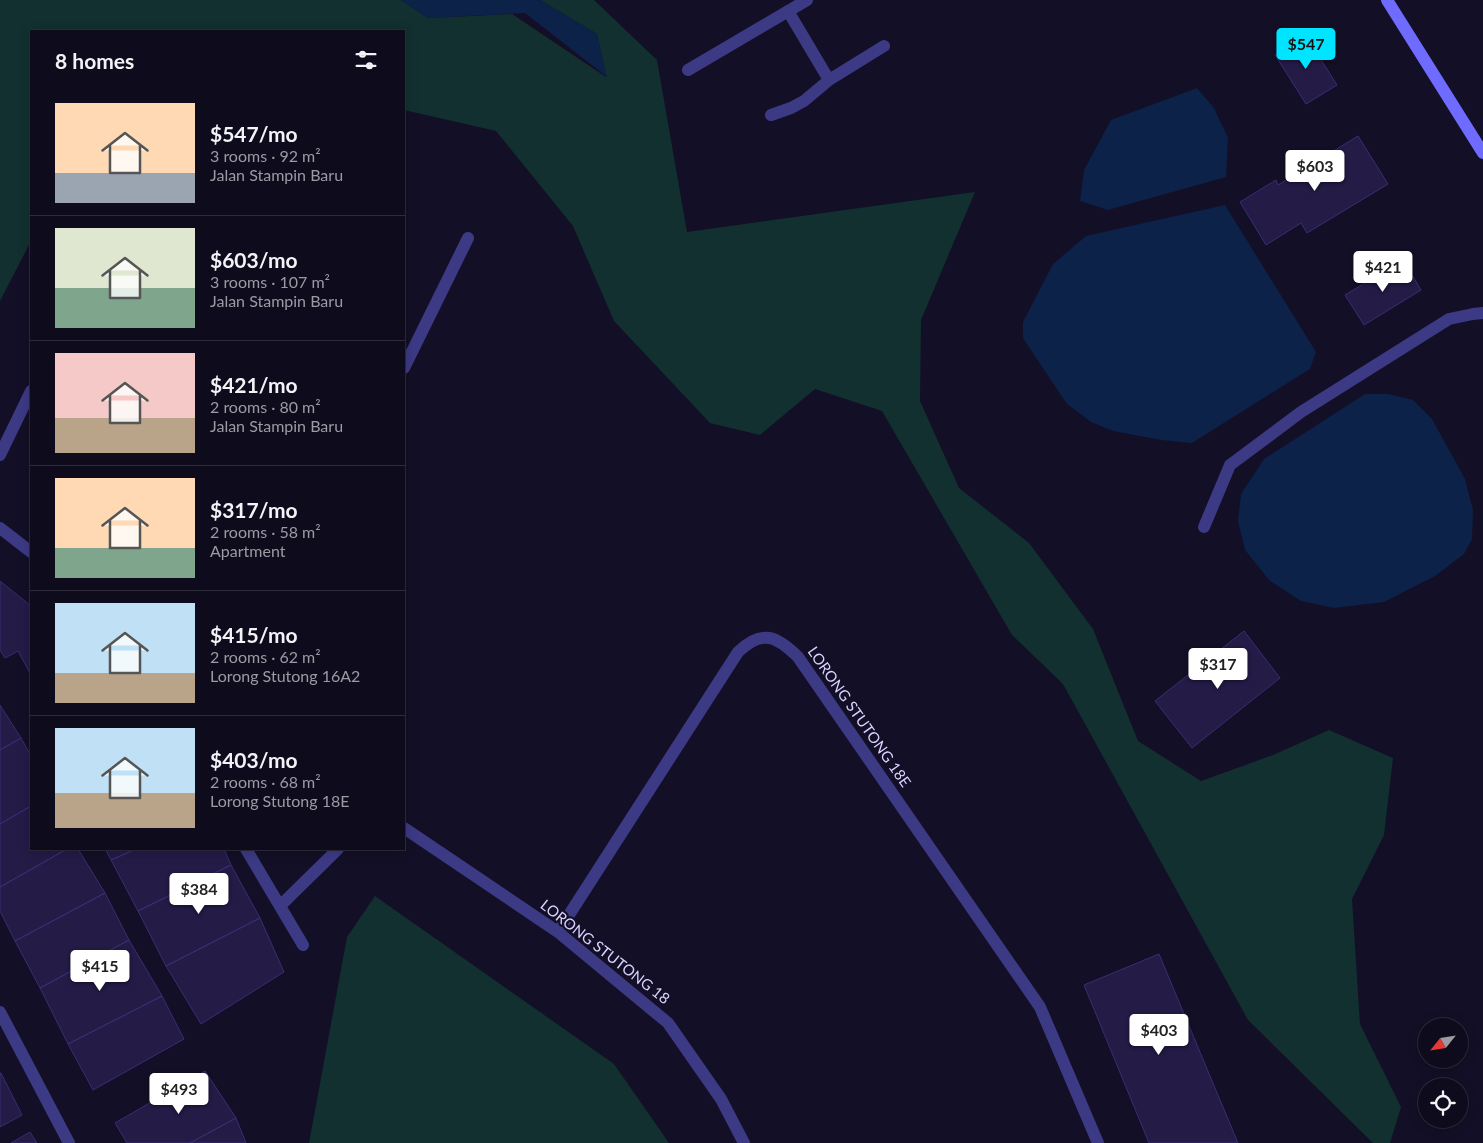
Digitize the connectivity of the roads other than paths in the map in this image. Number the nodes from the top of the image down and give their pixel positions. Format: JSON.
{"nodes":[{"id":1,"x":807,"y":0,"type":"edge"},
{"id":2,"x":1387,"y":0,"type":"edge"},
{"id":3,"x":788,"y":11,"type":"junction"},
{"id":4,"x":884,"y":46,"type":"dead end"},
{"id":5,"x":688,"y":70,"type":"dead end"},
{"id":6,"x":830,"y":80,"type":"junction"},
{"id":7,"x":771,"y":115,"type":"dead end"},
{"id":8,"x":1483,"y":153,"type":"edge"},
{"id":9,"x":468,"y":238,"type":"dead end"},
{"id":10,"x":1483,"y":313,"type":"edge"},
{"id":11,"x":405,"y":366,"type":"edge"},
{"id":12,"x":30,"y":393,"type":"edge"},
{"id":13,"x":0,"y":455,"type":"edge"},
{"id":14,"x":1204,"y":526,"type":"dead end"},
{"id":15,"x":0,"y":528,"type":"edge"},
{"id":16,"x":30,"y":551,"type":"edge"},
{"id":17,"x":405,"y":829,"type":"edge"},
{"id":18,"x":247,"y":850,"type":"edge"},
{"id":19,"x":337,"y":850,"type":"edge"},
{"id":20,"x":280,"y":906,"type":"junction"},
{"id":21,"x":558,"y":932,"type":"junction"},
{"id":22,"x":304,"y":945,"type":"dead end"},
{"id":23,"x":0,"y":1012,"type":"edge"},
{"id":24,"x":69,"y":1143,"type":"edge"},
{"id":25,"x":744,"y":1143,"type":"edge"},
{"id":26,"x":1098,"y":1143,"type":"edge"}],
"edges":[{"from":1,"to":3,"type":"street"},
{"from":2,"to":8,"type":"street"},
{"from":3,"to":5,"type":"street"},
{"from":3,"to":6,"type":"street"},
{"from":4,"to":6,"type":"street"},
{"from":6,"to":7,"type":"street"},
{"from":9,"to":11,"type":"street"},
{"from":10,"to":14,"type":"street"},
{"from":12,"to":13,"type":"street"},
{"from":15,"to":16,"type":"street"},
{"from":17,"to":21,"type":"street","name":"LORONG STUTONG 18"},
{"from":18,"to":20,"type":"street"},
{"from":19,"to":20,"type":"street"},
{"from":20,"to":22,"type":"street"},
{"from":21,"to":25,"type":"street","name":"LORONG STUTONG 18"},
{"from":21,"to":26,"type":"street","name":"LORONG STUTONG 18E"},
{"from":23,"to":24,"type":"street"}]}
